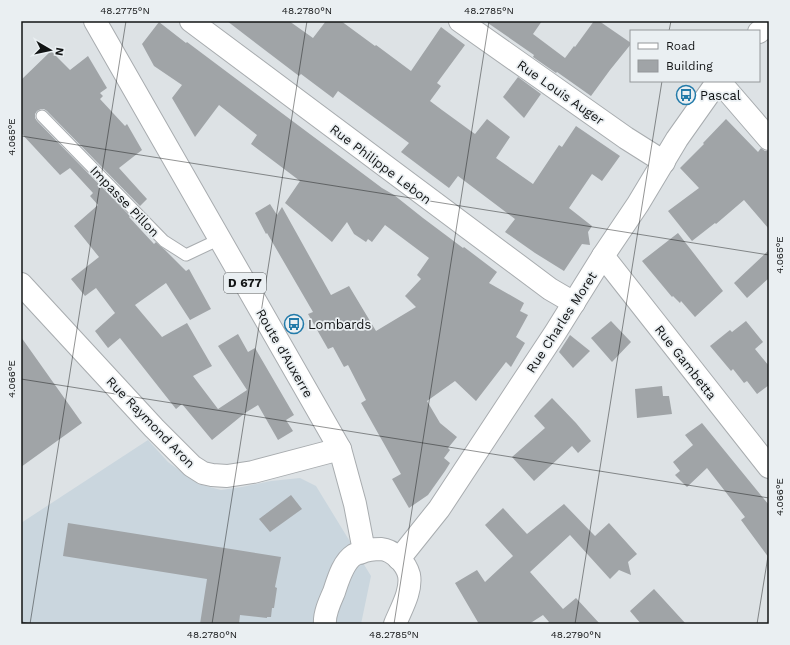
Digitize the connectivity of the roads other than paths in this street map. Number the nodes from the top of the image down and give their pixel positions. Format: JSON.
{"nodes":[{"id":1,"x":95,"y":21,"type":"edge"},
{"id":2,"x":192,"y":21,"type":"edge"},
{"id":3,"x":460,"y":21,"type":"edge"},
{"id":4,"x":717,"y":82,"type":"edge"},
{"id":5,"x":719,"y":82,"type":"edge"},
{"id":6,"x":42,"y":116,"type":"dead end"},
{"id":7,"x":769,"y":139,"type":"edge"},
{"id":8,"x":664,"y":162,"type":"junction"},
{"id":9,"x":220,"y":239,"type":"junction"},
{"id":10,"x":603,"y":256,"type":"junction"},
{"id":11,"x":21,"y":284,"type":"edge"},
{"id":12,"x":574,"y":303,"type":"junction"},
{"id":13,"x":340,"y":449,"type":"junction"},
{"id":14,"x":769,"y":467,"type":"edge"},
{"id":15,"x":364,"y":551,"type":"junction"},
{"id":16,"x":399,"y":559,"type":"junction"},
{"id":17,"x":396,"y":623,"type":"edge"},
{"id":18,"x":325,"y":624,"type":"edge"}],
"edges":[{"from":1,"to":9,"type":"street","name":"Route d'Auxerre","number":"D 677"},
{"from":2,"to":12,"type":"street","name":"Rue Philippe Lebon"},
{"from":3,"to":8,"type":"street","name":"Rue Louis Auger"},
{"from":4,"to":8,"type":"street","name":"Rue Charles Moret"},
{"from":5,"to":7,"type":"street"},
{"from":6,"to":9,"type":"lane","name":"Impasse Pillon"},
{"from":8,"to":10,"type":"street","name":"Rue Charles Moret"},
{"from":9,"to":13,"type":"street","name":"Route d'Auxerre","number":"D 677"},
{"from":10,"to":12,"type":"street","name":"Rue Charles Moret"},
{"from":10,"to":14,"type":"street","name":"Rue Gambetta"},
{"from":11,"to":13,"type":"street","name":"Rue Raymond Aron"},
{"from":12,"to":16,"type":"street","name":"Rue Charles Moret"},
{"from":13,"to":15,"type":"street","name":"Route d'Auxerre","number":"D 677"},
{"from":15,"to":16,"type":"street"},
{"from":15,"to":18,"type":"street"},
{"from":16,"to":17,"type":"street"}]}
